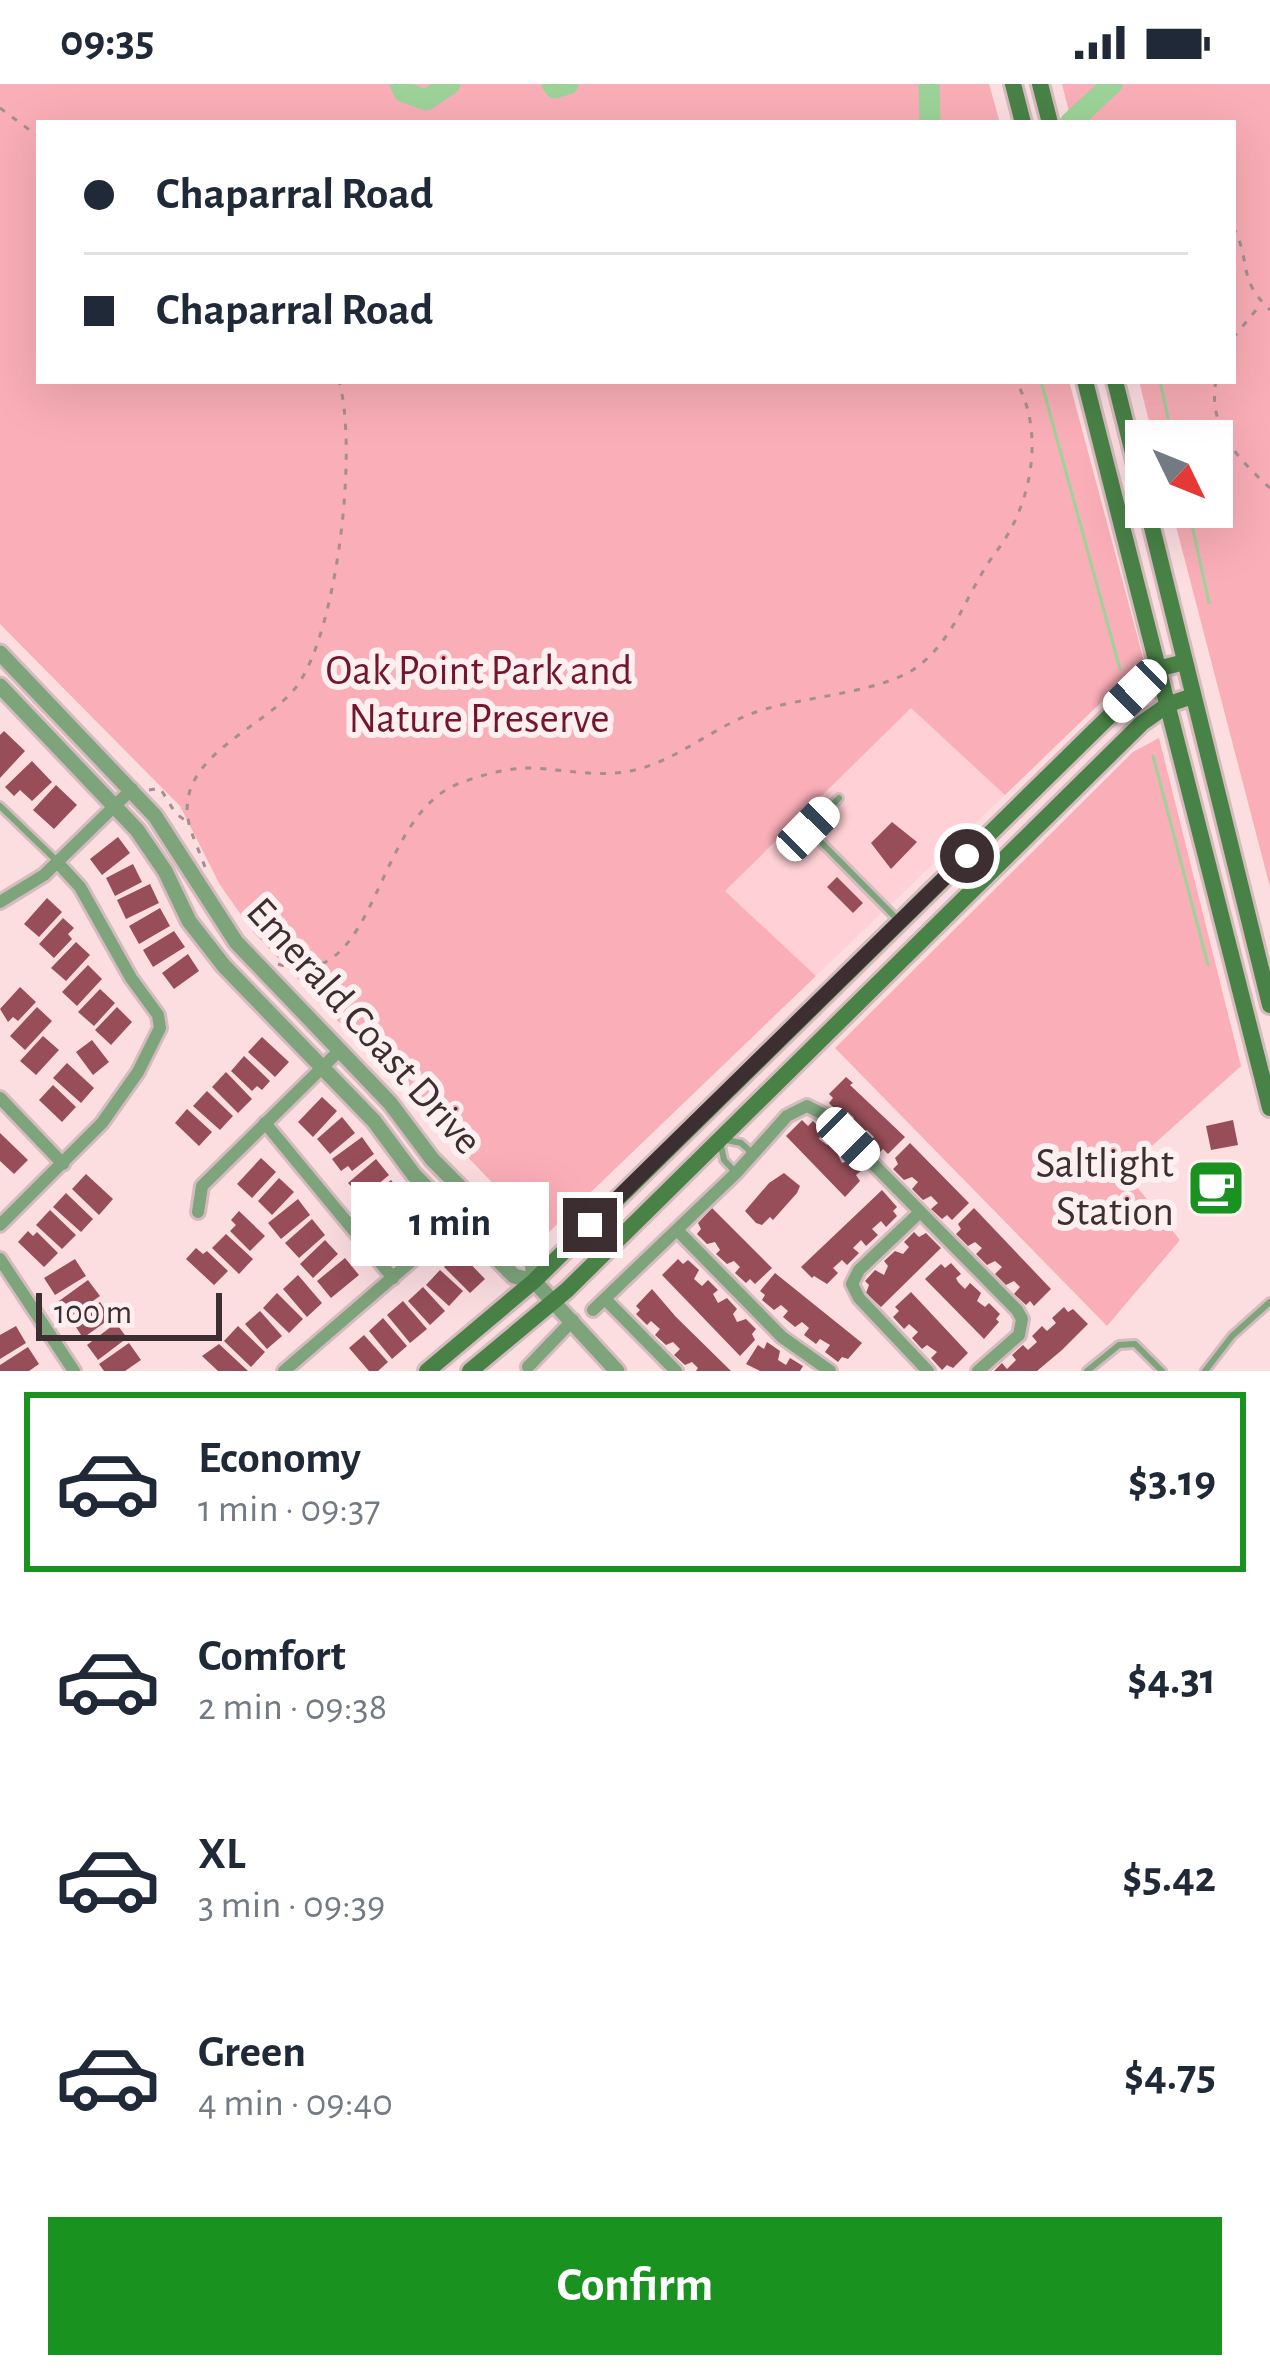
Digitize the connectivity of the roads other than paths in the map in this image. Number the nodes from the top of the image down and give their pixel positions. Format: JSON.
{"nodes":[{"id":1,"x":1013,"y":84,"type":"edge"},
{"id":2,"x":1040,"y":84,"type":"edge"},
{"id":3,"x":1022,"y":120,"type":"edge"},
{"id":4,"x":1049,"y":120,"type":"edge"},
{"id":5,"x":1086,"y":384,"type":"edge"},
{"id":6,"x":1115,"y":384,"type":"edge"},
{"id":7,"x":1125,"y":424,"type":"edge"},
{"id":8,"x":1152,"y":528,"type":"edge"},
{"id":9,"x":0,"y":653,"type":"edge"},
{"id":10,"x":1185,"y":662,"type":"junction"},
{"id":11,"x":1161,"y":668,"type":"junction"},
{"id":12,"x":0,"y":686,"type":"edge"},
{"id":13,"x":1191,"y":690,"type":"junction"},
{"id":14,"x":1169,"y":704,"type":"junction"},
{"id":15,"x":132,"y":789,"type":"junction"},
{"id":16,"x":838,"y":798,"type":"dead end"},
{"id":17,"x":116,"y":805,"type":"junction"},
{"id":18,"x":0,"y":806,"type":"edge"},
{"id":19,"x":58,"y":863,"type":"junction"},
{"id":20,"x":0,"y":902,"type":"edge"},
{"id":21,"x":900,"y":922,"type":"junction"},
{"id":22,"x":1252,"y":936,"type":"junction"},
{"id":23,"x":1230,"y":941,"type":"junction"},
{"id":24,"x":920,"y":943,"type":"junction"},
{"id":25,"x":1270,"y":1005,"type":"edge"},
{"id":26,"x":340,"y":1050,"type":"junction"},
{"id":27,"x":322,"y":1068,"type":"junction"},
{"id":28,"x":0,"y":1098,"type":"edge"},
{"id":29,"x":1270,"y":1108,"type":"edge"},
{"id":30,"x":699,"y":1119,"type":"junction"},
{"id":31,"x":265,"y":1124,"type":"junction"},
{"id":32,"x":720,"y":1139,"type":"junction"},
{"id":33,"x":754,"y":1155,"type":"junction"},
{"id":34,"x":63,"y":1164,"type":"junction"},
{"id":35,"x":736,"y":1173,"type":"junction"},
{"id":36,"x":198,"y":1212,"type":"dead end"},
{"id":37,"x":920,"y":1212,"type":"junction"},
{"id":38,"x":459,"y":1220,"type":"junction"},
{"id":39,"x":0,"y":1226,"type":"edge"},
{"id":40,"x":678,"y":1231,"type":"junction"},
{"id":41,"x":0,"y":1259,"type":"edge"},
{"id":42,"x":393,"y":1278,"type":"junction"},
{"id":43,"x":534,"y":1281,"type":"junction"},
{"id":44,"x":605,"y":1300,"type":"junction"},
{"id":45,"x":554,"y":1302,"type":"junction"},
{"id":46,"x":1270,"y":1302,"type":"edge"},
{"id":47,"x":593,"y":1310,"type":"dead end"},
{"id":48,"x":573,"y":1320,"type":"junction"},
{"id":49,"x":528,"y":1366,"type":"dead end"},
{"id":50,"x":74,"y":1371,"type":"edge"},
{"id":51,"x":284,"y":1371,"type":"edge"},
{"id":52,"x":427,"y":1371,"type":"edge"},
{"id":53,"x":470,"y":1371,"type":"edge"},
{"id":54,"x":617,"y":1371,"type":"edge"},
{"id":55,"x":676,"y":1371,"type":"edge"},
{"id":56,"x":830,"y":1371,"type":"edge"},
{"id":57,"x":928,"y":1371,"type":"edge"},
{"id":58,"x":978,"y":1371,"type":"edge"},
{"id":59,"x":1087,"y":1371,"type":"edge"},
{"id":60,"x":1162,"y":1371,"type":"edge"},
{"id":61,"x":1205,"y":1371,"type":"edge"}],
"edges":[{"from":1,"to":3,"type":"main road"},
{"from":2,"to":4,"type":"main road"},
{"from":5,"to":11,"type":"main road"},
{"from":6,"to":7,"type":"main road"},
{"from":8,"to":10,"type":"main road"},
{"from":9,"to":15,"type":"street","name":"Emerald Coast Drive"},
{"from":10,"to":11,"type":"main road"},
{"from":10,"to":13,"type":"main road"},
{"from":11,"to":14,"type":"main road"},
{"from":11,"to":21,"type":"main road"},
{"from":12,"to":17,"type":"street","name":"Emerald Coast Drive"},
{"from":13,"to":14,"type":"main road"},
{"from":13,"to":22,"type":"main road"},
{"from":14,"to":23,"type":"main road"},
{"from":14,"to":24,"type":"main road"},
{"from":15,"to":17,"type":"street"},
{"from":15,"to":26,"type":"street","name":"Emerald Coast Drive"},
{"from":16,"to":21,"type":"lane"},
{"from":17,"to":19,"type":"street"},
{"from":17,"to":27,"type":"street","name":"Emerald Coast Drive"},
{"from":18,"to":19,"type":"lane"},
{"from":19,"to":20,"type":"street"},
{"from":19,"to":34,"type":"street"},
{"from":21,"to":24,"type":"main road"},
{"from":21,"to":30,"type":"main road"},
{"from":22,"to":23,"type":"main road"},
{"from":22,"to":25,"type":"main road"},
{"from":23,"to":29,"type":"main road"},
{"from":24,"to":32,"type":"main road"},
{"from":26,"to":27,"type":"street"},
{"from":26,"to":43,"type":"street","name":"Emerald Coast Drive"},
{"from":27,"to":31,"type":"street"},
{"from":27,"to":38,"type":"street","name":"Emerald Coast Drive"},
{"from":28,"to":34,"type":"street"},
{"from":30,"to":32,"type":"main road"},
{"from":30,"to":43,"type":"main road"},
{"from":31,"to":36,"type":"street"},
{"from":31,"to":42,"type":"street"},
{"from":32,"to":33,"type":"lane"},
{"from":32,"to":35,"type":"lane"},
{"from":32,"to":45,"type":"main road"},
{"from":33,"to":35,"type":"street"},
{"from":33,"to":37,"type":"street"},
{"from":34,"to":39,"type":"street"},
{"from":35,"to":40,"type":"street"},
{"from":37,"to":57,"type":"street"},
{"from":37,"to":58,"type":"street"},
{"from":38,"to":42,"type":"street"},
{"from":38,"to":43,"type":"street","name":"Emerald Coast Drive"},
{"from":40,"to":44,"type":"street"},
{"from":40,"to":56,"type":"street"},
{"from":41,"to":50,"type":"street"},
{"from":42,"to":51,"type":"street"},
{"from":43,"to":45,"type":"street","name":"Emerald Coast Drive"},
{"from":43,"to":52,"type":"main road"},
{"from":44,"to":47,"type":"street"},
{"from":44,"to":55,"type":"street"},
{"from":45,"to":48,"type":"street","name":"Emerald Coast Drive"},
{"from":45,"to":53,"type":"main road"},
{"from":46,"to":61,"type":"lane"},
{"from":48,"to":49,"type":"street"},
{"from":48,"to":54,"type":"street","name":"Emerald Coast Drive"},
{"from":59,"to":60,"type":"lane"}]}
